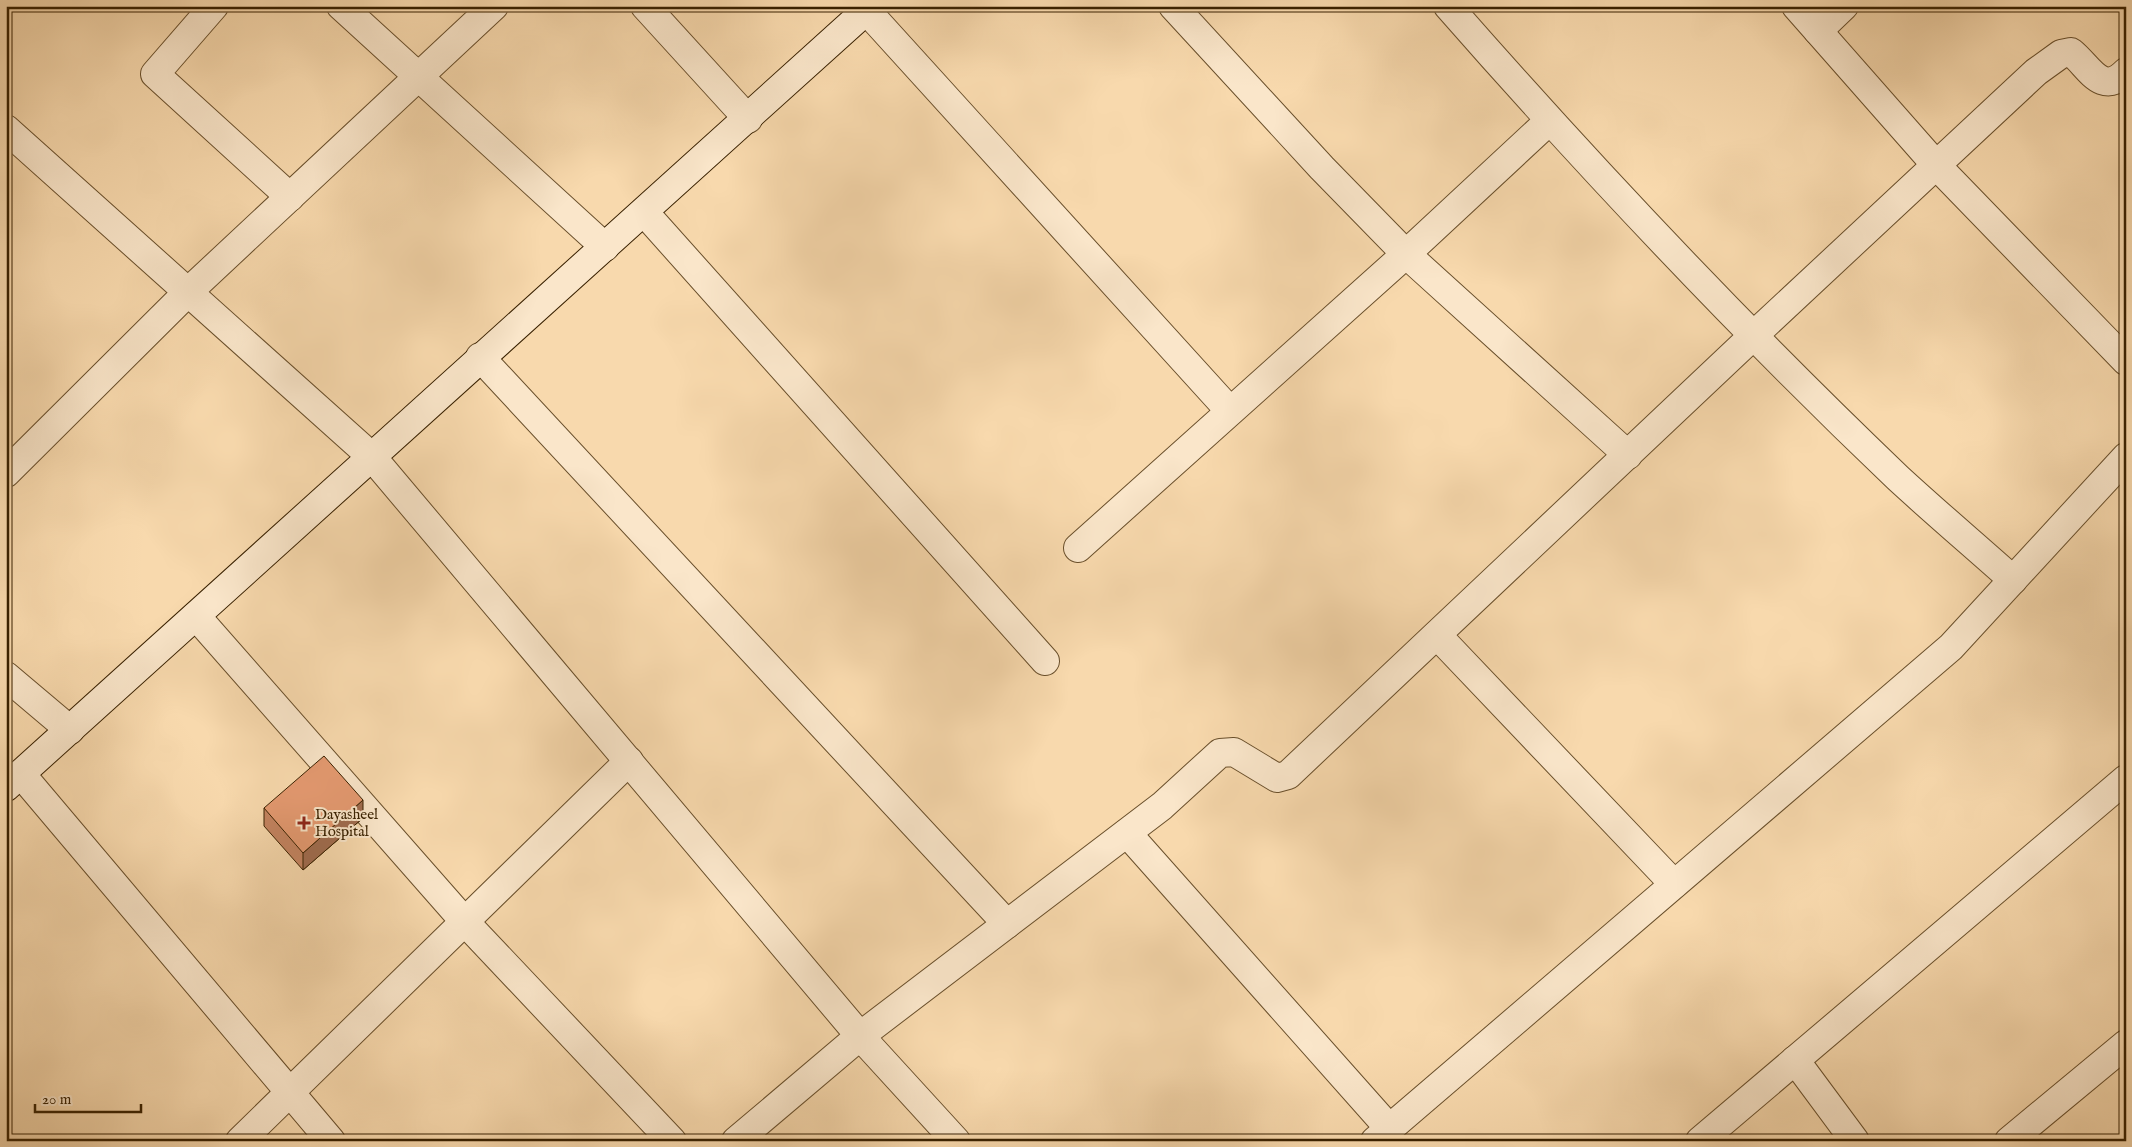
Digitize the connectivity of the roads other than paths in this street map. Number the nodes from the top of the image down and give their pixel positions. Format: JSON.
{"nodes":[{"id":1,"x":214,"y":6,"type":"edge"},
{"id":2,"x":341,"y":6,"type":"edge"},
{"id":3,"x":494,"y":6,"type":"edge"},
{"id":4,"x":645,"y":6,"type":"edge"},
{"id":5,"x":1173,"y":6,"type":"edge"},
{"id":6,"x":1448,"y":6,"type":"edge"},
{"id":7,"x":1796,"y":6,"type":"edge"},
{"id":8,"x":1844,"y":6,"type":"edge"},
{"id":9,"x":868,"y":8,"type":"edge"},
{"id":10,"x":1818,"y":31,"type":"junction"},
{"id":11,"x":2126,"y":72,"type":"edge"},
{"id":12,"x":418,"y":77,"type":"junction"},
{"id":13,"x":748,"y":118,"type":"junction"},
{"id":14,"x":1549,"y":121,"type":"junction"},
{"id":15,"x":6,"y":129,"type":"edge"},
{"id":16,"x":1936,"y":165,"type":"junction"},
{"id":17,"x":290,"y":197,"type":"junction"},
{"id":18,"x":644,"y":212,"type":"junction"},
{"id":19,"x":605,"y":247,"type":"junction"},
{"id":20,"x":1406,"y":254,"type":"junction"},
{"id":21,"x":188,"y":292,"type":"junction"},
{"id":22,"x":1754,"y":335,"type":"junction"},
{"id":23,"x":480,"y":357,"type":"junction"},
{"id":24,"x":2126,"y":362,"type":"edge"},
{"id":25,"x":1230,"y":410,"type":"junction"},
{"id":26,"x":1628,"y":455,"type":"junction"},
{"id":27,"x":372,"y":457,"type":"junction"},
{"id":28,"x":2126,"y":457,"type":"edge"},
{"id":29,"x":6,"y":473,"type":"edge"},
{"id":30,"x":1078,"y":548,"type":"dead end"},
{"id":31,"x":2013,"y":580,"type":"junction"},
{"id":32,"x":196,"y":616,"type":"junction"},
{"id":33,"x":1437,"y":635,"type":"junction"},
{"id":34,"x":1045,"y":661,"type":"dead end"},
{"id":35,"x":6,"y":676,"type":"edge"},
{"id":36,"x":70,"y":730,"type":"junction"},
{"id":37,"x":628,"y":761,"type":"junction"},
{"id":38,"x":2126,"y":779,"type":"edge"},
{"id":39,"x":14,"y":780,"type":"edge"},
{"id":40,"x":1126,"y":833,"type":"junction"},
{"id":41,"x":1674,"y":884,"type":"junction"},
{"id":42,"x":465,"y":922,"type":"junction"},
{"id":43,"x":1007,"y":924,"type":"junction"},
{"id":44,"x":860,"y":1036,"type":"junction"},
{"id":45,"x":2126,"y":1044,"type":"edge"},
{"id":46,"x":1795,"y":1060,"type":"junction"},
{"id":47,"x":291,"y":1093,"type":"junction"},
{"id":48,"x":1382,"y":1135,"type":"edge"},
{"id":49,"x":240,"y":1141,"type":"edge"},
{"id":50,"x":331,"y":1141,"type":"edge"},
{"id":51,"x":672,"y":1141,"type":"edge"},
{"id":52,"x":736,"y":1141,"type":"edge"},
{"id":53,"x":956,"y":1141,"type":"edge"},
{"id":54,"x":1700,"y":1141,"type":"edge"},
{"id":55,"x":1855,"y":1141,"type":"edge"},
{"id":56,"x":2009,"y":1141,"type":"edge"}],
"edges":[{"from":1,"to":17,"type":"street"},
{"from":2,"to":12,"type":"street"},
{"from":3,"to":12,"type":"street"},
{"from":4,"to":13,"type":"street"},
{"from":5,"to":20,"type":"street"},
{"from":6,"to":14,"type":"street"},
{"from":7,"to":10,"type":"street"},
{"from":8,"to":10,"type":"street"},
{"from":9,"to":13,"type":"street"},
{"from":9,"to":25,"type":"street"},
{"from":10,"to":16,"type":"street"},
{"from":11,"to":16,"type":"street"},
{"from":12,"to":17,"type":"street"},
{"from":12,"to":19,"type":"street"},
{"from":13,"to":18,"type":"street"},
{"from":14,"to":20,"type":"street"},
{"from":14,"to":22,"type":"street"},
{"from":15,"to":21,"type":"street"},
{"from":16,"to":22,"type":"street"},
{"from":16,"to":24,"type":"street"},
{"from":17,"to":21,"type":"street"},
{"from":18,"to":19,"type":"street"},
{"from":18,"to":34,"type":"street"},
{"from":19,"to":23,"type":"street"},
{"from":20,"to":25,"type":"street"},
{"from":20,"to":26,"type":"street"},
{"from":21,"to":27,"type":"street"},
{"from":21,"to":29,"type":"street"},
{"from":22,"to":26,"type":"street"},
{"from":22,"to":31,"type":"street"},
{"from":23,"to":27,"type":"street"},
{"from":23,"to":43,"type":"street"},
{"from":25,"to":30,"type":"street"},
{"from":26,"to":33,"type":"street"},
{"from":27,"to":32,"type":"street"},
{"from":27,"to":37,"type":"street"},
{"from":28,"to":31,"type":"street"},
{"from":31,"to":41,"type":"street"},
{"from":32,"to":36,"type":"street"},
{"from":32,"to":42,"type":"street"},
{"from":33,"to":40,"type":"street"},
{"from":33,"to":41,"type":"street"},
{"from":35,"to":36,"type":"street"},
{"from":36,"to":39,"type":"street"},
{"from":37,"to":42,"type":"street"},
{"from":37,"to":44,"type":"street"},
{"from":38,"to":46,"type":"street"},
{"from":39,"to":47,"type":"street"},
{"from":40,"to":43,"type":"street"},
{"from":40,"to":48,"type":"street"},
{"from":41,"to":48,"type":"street"},
{"from":42,"to":47,"type":"street"},
{"from":42,"to":51,"type":"street"},
{"from":43,"to":44,"type":"street"},
{"from":44,"to":52,"type":"street"},
{"from":44,"to":53,"type":"street"},
{"from":45,"to":56,"type":"street"},
{"from":46,"to":54,"type":"street"},
{"from":46,"to":55,"type":"street"},
{"from":47,"to":49,"type":"street"},
{"from":47,"to":50,"type":"street"}]}
